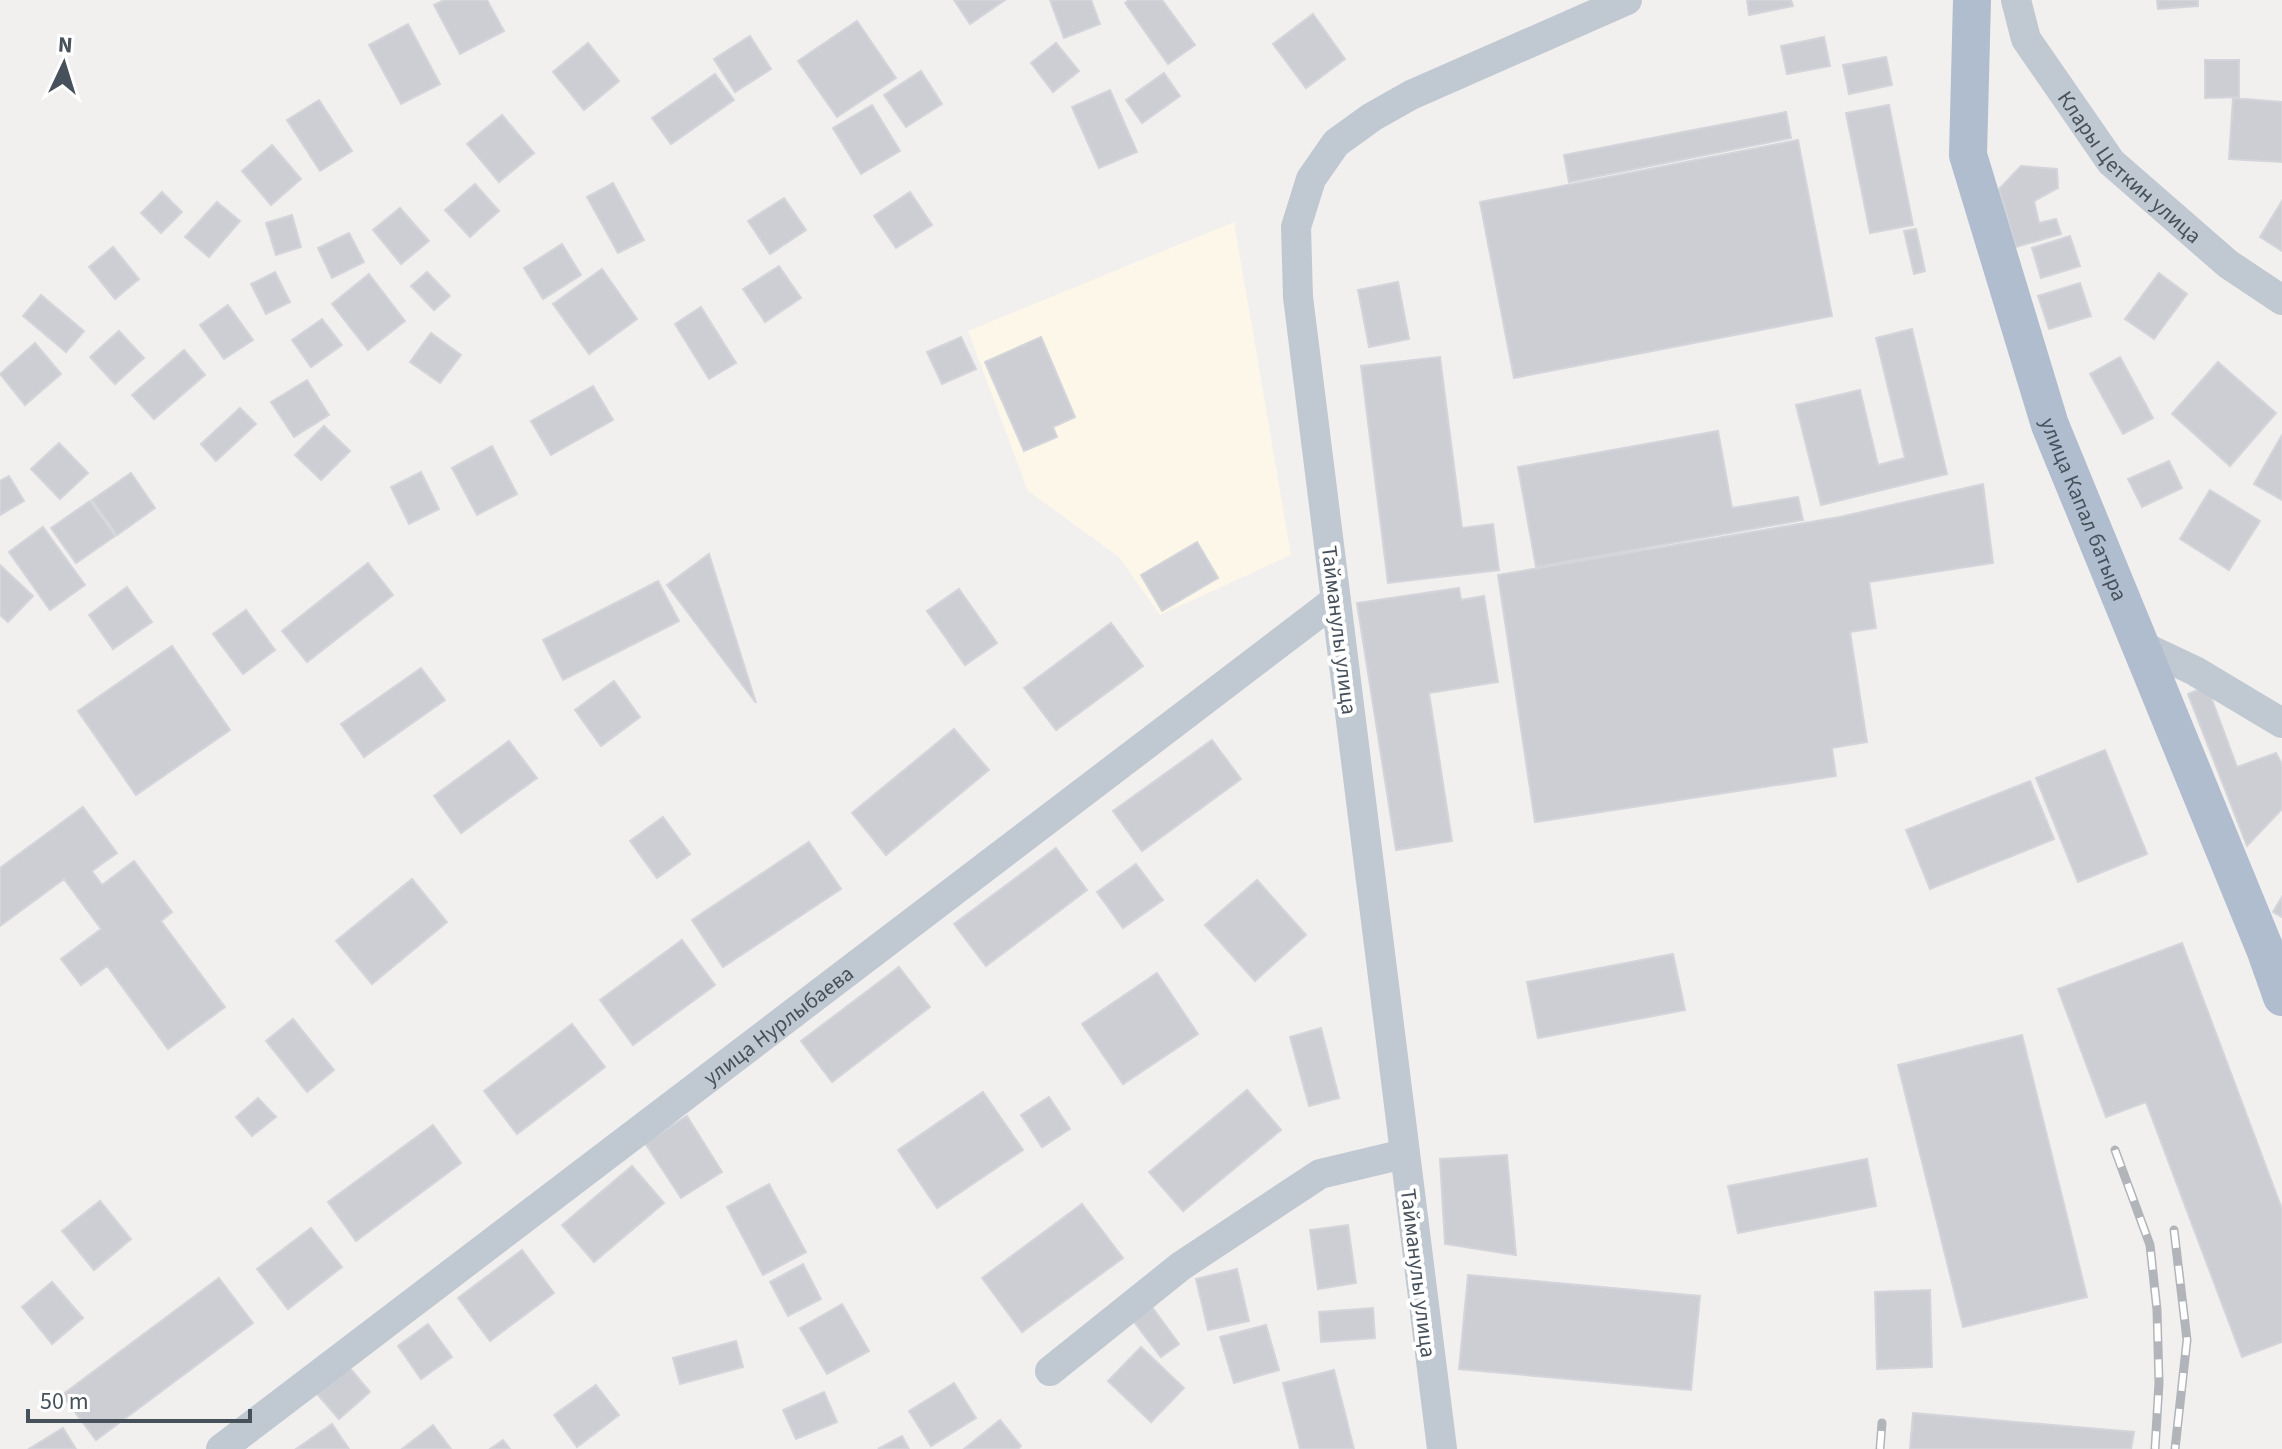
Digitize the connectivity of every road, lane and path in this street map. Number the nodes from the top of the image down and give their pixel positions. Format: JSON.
{"nodes":[{"id":1,"x":1627,"y":0,"type":"edge"},
{"id":2,"x":1972,"y":0,"type":"edge"},
{"id":3,"x":2016,"y":0,"type":"edge"},
{"id":4,"x":2282,"y":300,"type":"edge"},
{"id":5,"x":1336,"y":600,"type":"junction"},
{"id":6,"x":2138,"y":644,"type":"junction"},
{"id":7,"x":2282,"y":723,"type":"edge"},
{"id":8,"x":2274,"y":953,"type":"edge"},
{"id":9,"x":2282,"y":997,"type":"edge"},
{"id":10,"x":1404,"y":1154,"type":"junction"},
{"id":11,"x":1050,"y":1371,"type":"dead end"},
{"id":12,"x":221,"y":1449,"type":"edge"},
{"id":13,"x":1442,"y":1449,"type":"edge"}],
"edges":[{"from":1,"to":5,"type":"street","name":"Тайманулы улица"},
{"from":2,"to":6,"type":"main road","name":"улица Капал батыра"},
{"from":3,"to":4,"type":"street","name":"Клары Цеткин улица"},
{"from":5,"to":10,"type":"street","name":"Тайманулы улица"},
{"from":5,"to":12,"type":"street","name":"улица Нурлыбаева"},
{"from":6,"to":7,"type":"street"},
{"from":6,"to":8,"type":"main road","name":"улица Капал батыра"},
{"from":8,"to":9,"type":"main road","name":"улица Капал батыра"},
{"from":10,"to":11,"type":"street"},
{"from":10,"to":13,"type":"street","name":"Тайманулы улица"}]}
